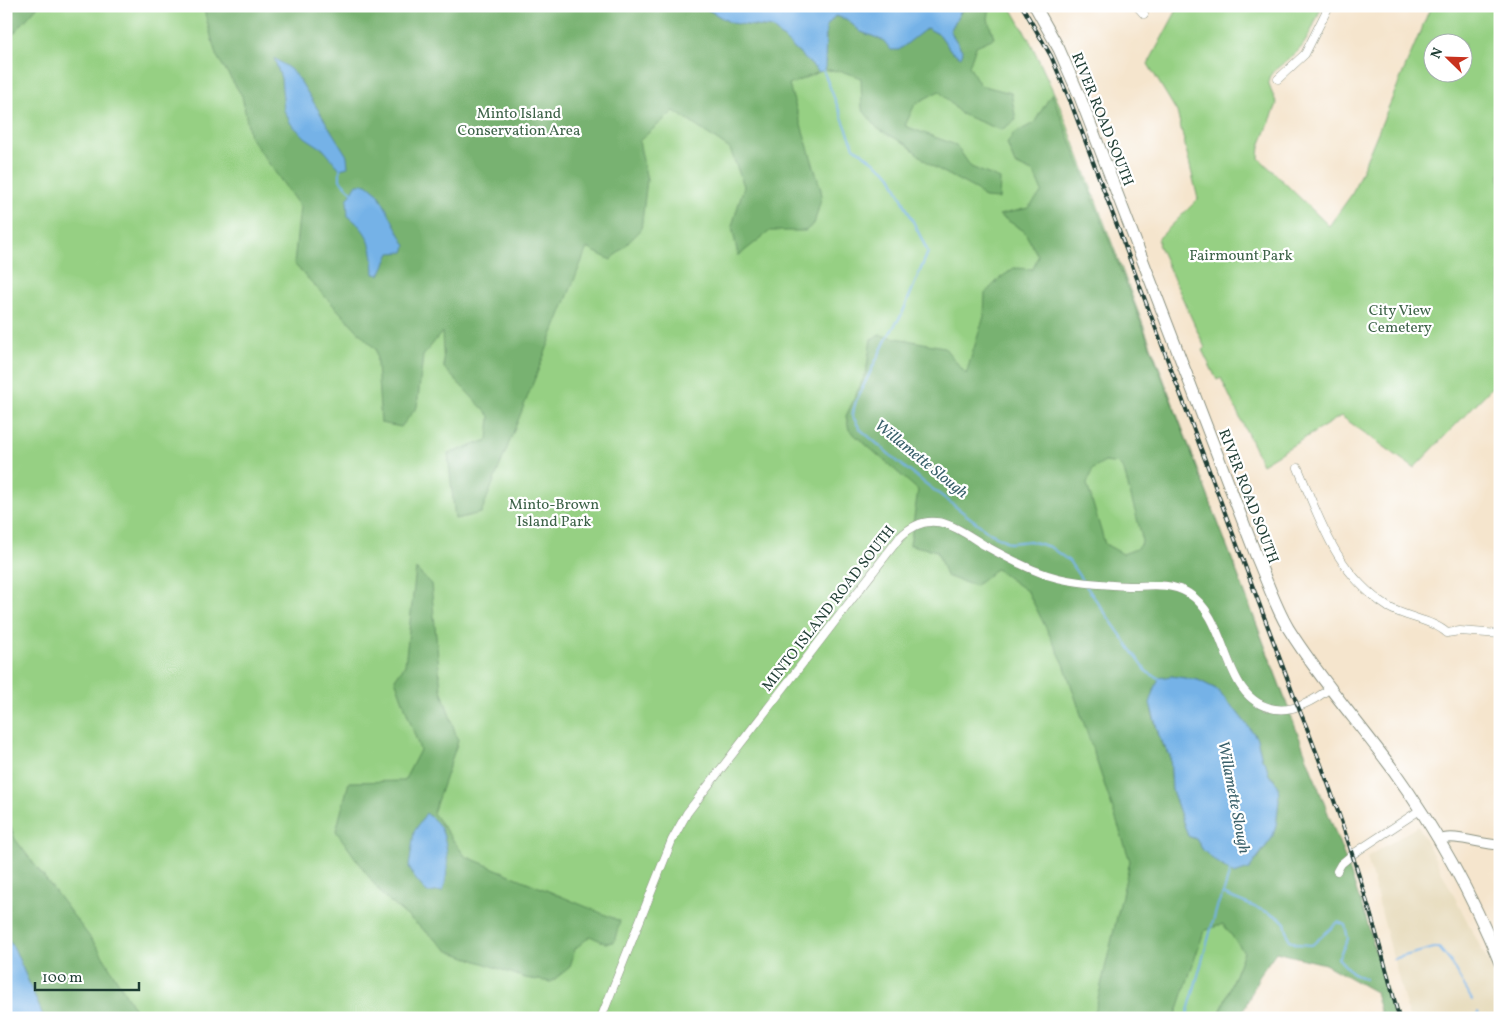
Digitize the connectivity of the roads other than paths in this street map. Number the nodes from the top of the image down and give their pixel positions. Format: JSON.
{"nodes":[{"id":1,"x":1035,"y":6,"type":"edge"},
{"id":2,"x":1137,"y":6,"type":"edge"},
{"id":3,"x":1329,"y":6,"type":"edge"},
{"id":4,"x":1144,"y":14,"type":"dead end"},
{"id":5,"x":1278,"y":79,"type":"dead end"},
{"id":6,"x":1298,"y":468,"type":"dead end"},
{"id":7,"x":1500,"y":634,"type":"edge"},
{"id":8,"x":1330,"y":688,"type":"junction"},
{"id":9,"x":1420,"y":810,"type":"junction"},
{"id":10,"x":1439,"y":840,"type":"junction"},
{"id":11,"x":1500,"y":845,"type":"edge"},
{"id":12,"x":1337,"y":872,"type":"dead end"},
{"id":13,"x":1500,"y":964,"type":"edge"},
{"id":14,"x":601,"y":1018,"type":"edge"}],
"edges":[{"from":1,"to":8,"type":"main road","name":"RIVER ROAD SOUTH"},
{"from":2,"to":4,"type":"street"},
{"from":3,"to":5,"type":"street"},
{"from":6,"to":7,"type":"street"},
{"from":8,"to":9,"type":"main road","name":"RIVER ROAD SOUTH"},
{"from":8,"to":14,"type":"street","name":"MINTO ISLAND ROAD SOUTH"},
{"from":9,"to":10,"type":"main road","name":"RIVER ROAD SOUTH"},
{"from":9,"to":12,"type":"street"},
{"from":10,"to":11,"type":"street"},
{"from":10,"to":13,"type":"main road","name":"RIVER ROAD SOUTH"}]}
